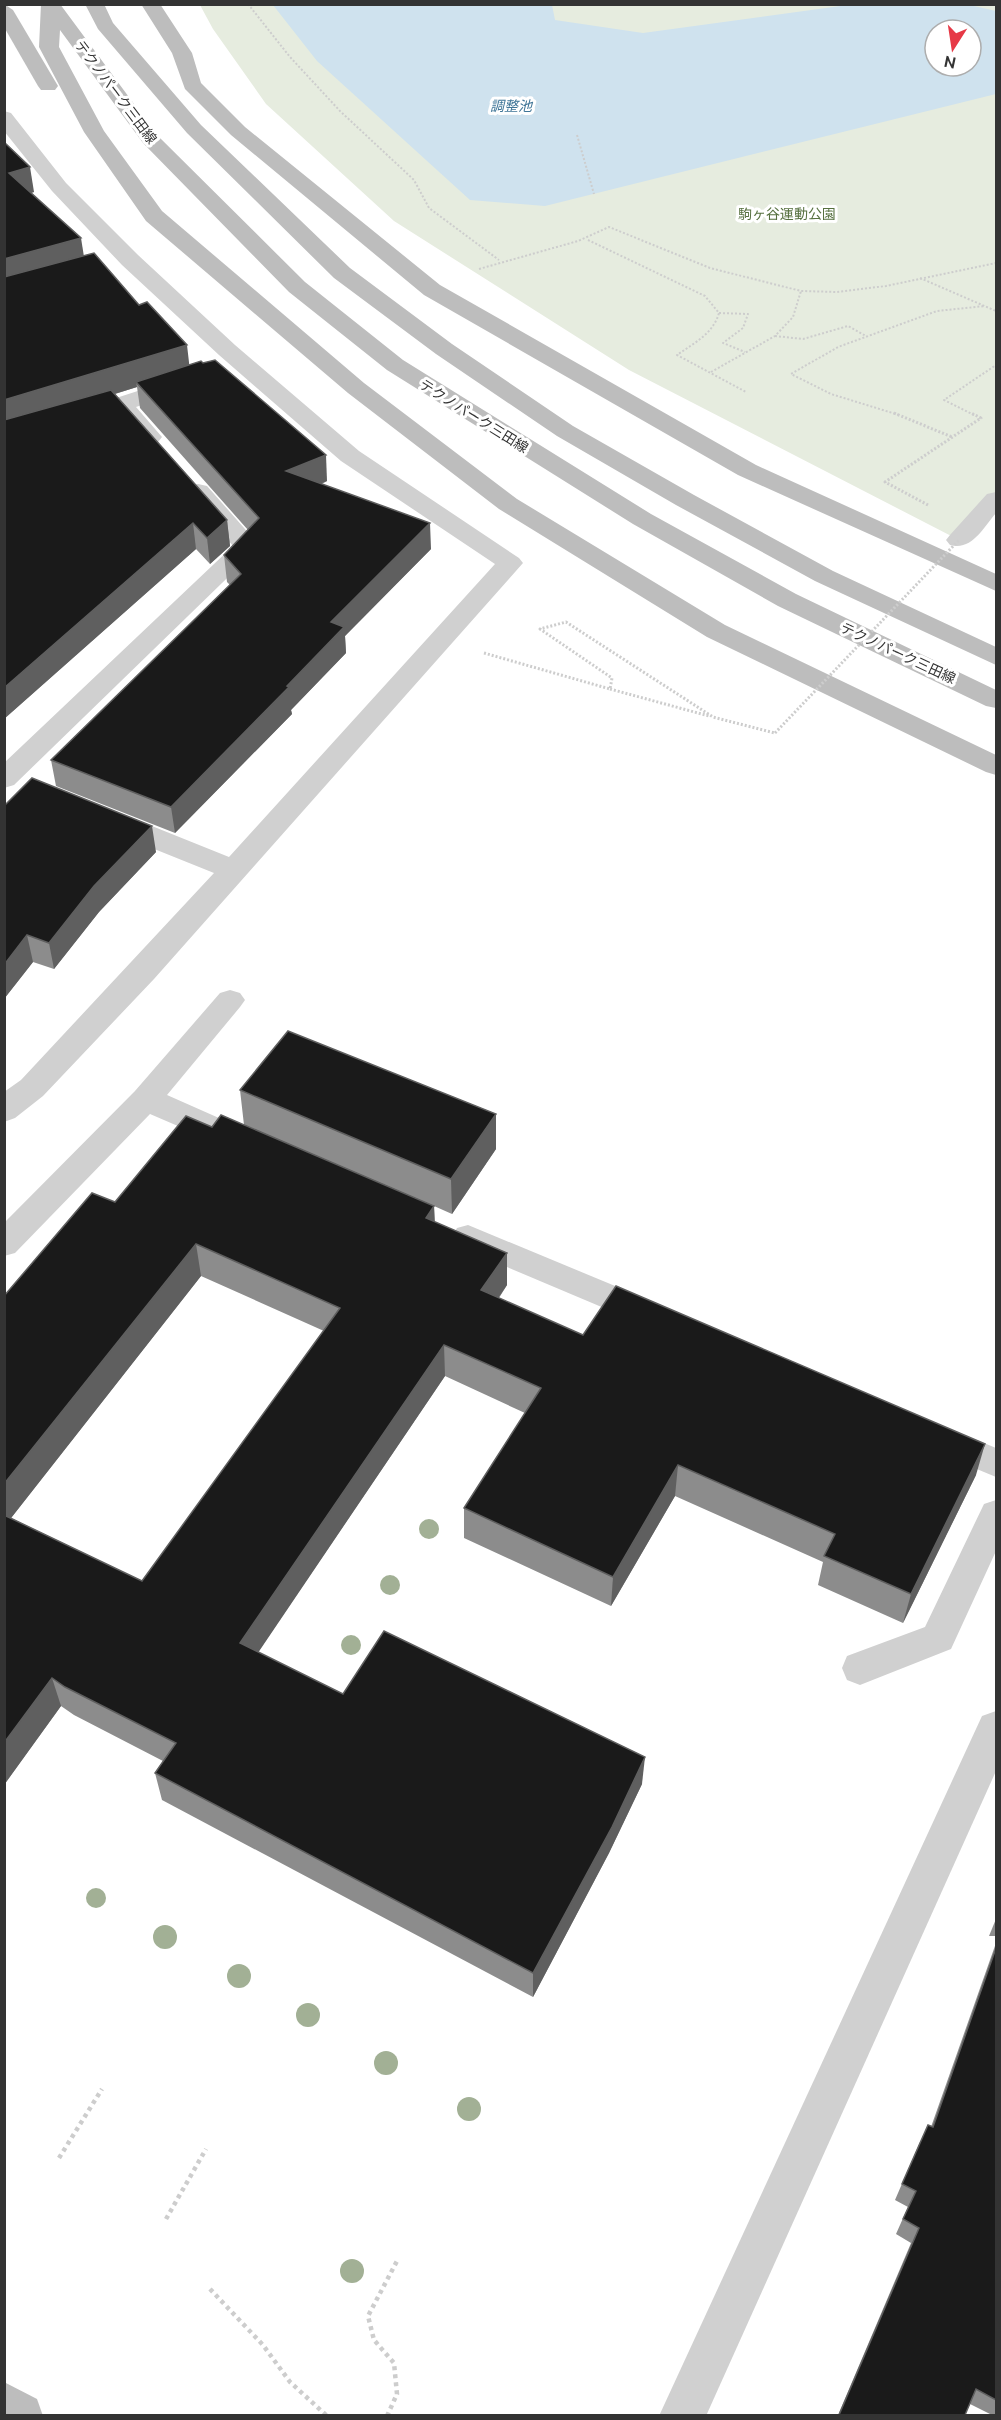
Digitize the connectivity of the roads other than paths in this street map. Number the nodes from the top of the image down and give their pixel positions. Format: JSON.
{"nodes":[{"id":1,"x":94,"y":4,"type":"edge"},
{"id":2,"x":51,"y":6,"type":"edge"},
{"id":3,"x":142,"y":9,"type":"edge"},
{"id":4,"x":4,"y":10,"type":"edge"},
{"id":5,"x":4,"y":117,"type":"edge"},
{"id":6,"x":94,"y":132,"type":"junction"},
{"id":7,"x":130,"y":260,"type":"junction"},
{"id":8,"x":107,"y":266,"type":"edge"},
{"id":9,"x":221,"y":371,"type":"junction"},
{"id":10,"x":996,"y":499,"type":"edge"},
{"id":11,"x":959,"y":540,"type":"road end"},
{"id":12,"x":996,"y":583,"type":"edge"},
{"id":13,"x":996,"y":657,"type":"edge"},
{"id":14,"x":996,"y":700,"type":"edge"},
{"id":15,"x":996,"y":766,"type":"edge"},
{"id":16,"x":10,"y":780,"type":"edge"},
{"id":17,"x":93,"y":813,"type":"edge"},
{"id":18,"x":234,"y":870,"type":"junction"},
{"id":19,"x":230,"y":999,"type":"dead end"},
{"id":20,"x":146,"y":1099,"type":"junction"},
{"id":21,"x":4,"y":1110,"type":"edge"},
{"id":22,"x":254,"y":1146,"type":"edge"},
{"id":23,"x":439,"y":1224,"type":"edge"},
{"id":24,"x":4,"y":1244,"type":"edge"},
{"id":25,"x":671,"y":1323,"type":"edge"},
{"id":26,"x":921,"y":1430,"type":"edge"},
{"id":27,"x":996,"y":1463,"type":"edge"},
{"id":28,"x":996,"y":1515,"type":"edge"},
{"id":29,"x":860,"y":1668,"type":"dead end"},
{"id":30,"x":996,"y":1729,"type":"edge"},
{"id":31,"x":4,"y":2405,"type":"edge"},
{"id":32,"x":20,"y":2415,"type":"edge"},
{"id":33,"x":682,"y":2415,"type":"edge"}],
"edges":[{"from":1,"to":13,"type":"main road"},
{"from":2,"to":6,"type":"main road"},
{"from":2,"to":14,"type":"main road","name":"テクノパーク三田線"},
{"from":3,"to":12,"type":"main road"},
{"from":4,"to":6,"type":"main road"},
{"from":5,"to":7,"type":"street"},
{"from":6,"to":15,"type":"main road"},
{"from":7,"to":8,"type":"street"},
{"from":7,"to":9,"type":"street"},
{"from":9,"to":16,"type":"street"},
{"from":9,"to":18,"type":"street"},
{"from":10,"to":11,"type":"street"},
{"from":17,"to":18,"type":"street"},
{"from":18,"to":21,"type":"street"},
{"from":19,"to":20,"type":"lane"},
{"from":20,"to":22,"type":"lane"},
{"from":20,"to":24,"type":"lane"},
{"from":23,"to":25,"type":"lane"},
{"from":26,"to":27,"type":"lane"},
{"from":28,"to":29,"type":"lane"},
{"from":30,"to":33,"type":"street"},
{"from":31,"to":32,"type":"main road"}]}
